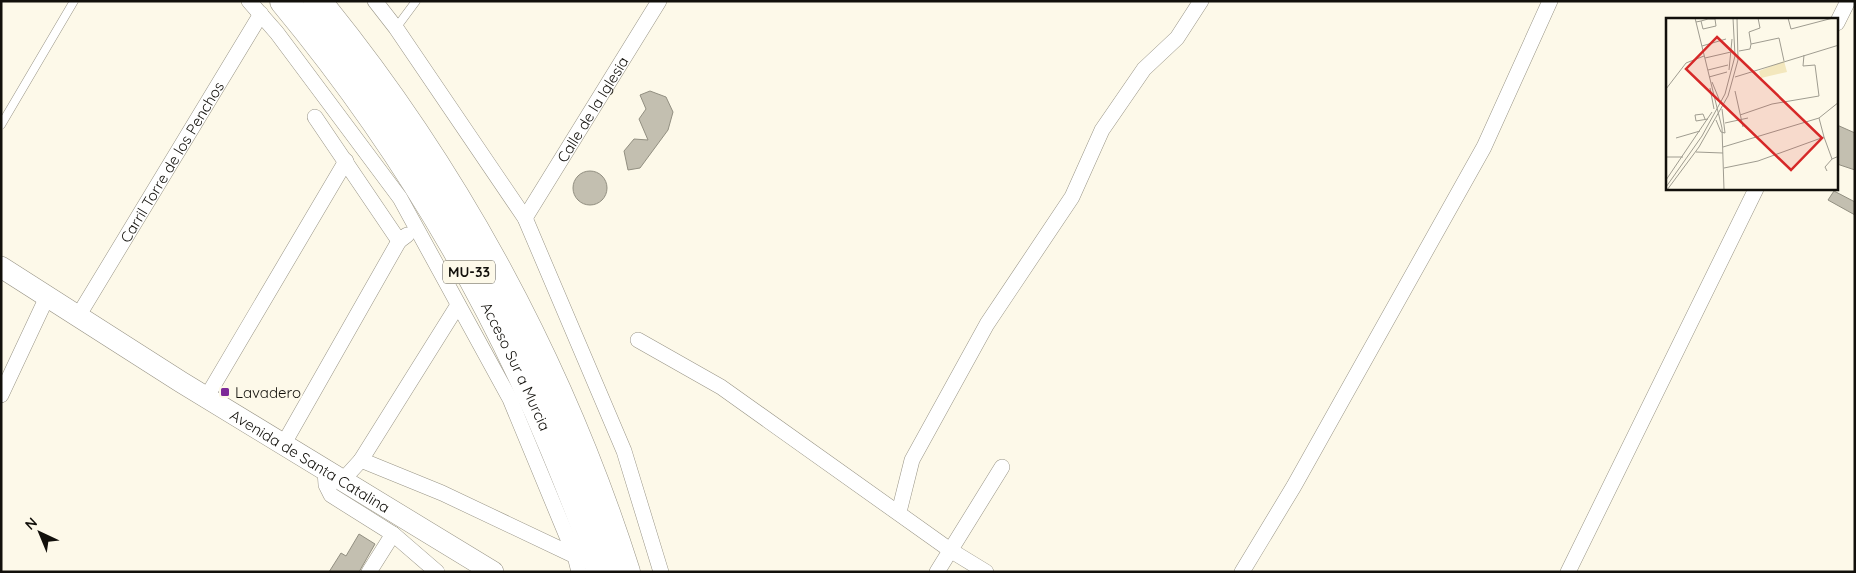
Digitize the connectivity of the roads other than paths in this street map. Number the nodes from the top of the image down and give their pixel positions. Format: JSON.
{"nodes":[{"id":1,"x":74,"y":1,"type":"edge"},
{"id":2,"x":250,"y":1,"type":"edge"},
{"id":3,"x":317,"y":1,"type":"edge"},
{"id":4,"x":375,"y":1,"type":"edge"},
{"id":5,"x":416,"y":1,"type":"edge"},
{"id":6,"x":659,"y":1,"type":"edge"},
{"id":7,"x":1201,"y":1,"type":"edge"},
{"id":8,"x":1550,"y":1,"type":"edge"},
{"id":9,"x":1848,"y":1,"type":"edge"},
{"id":10,"x":273,"y":8,"type":"edge"},
{"id":11,"x":1838,"y":21,"type":"edge"},
{"id":12,"x":396,"y":28,"type":"junction"},
{"id":13,"x":315,"y":117,"type":"dead end"},
{"id":14,"x":1,"y":125,"type":"edge"},
{"id":15,"x":346,"y":161,"type":"junction"},
{"id":16,"x":380,"y":171,"type":"junction"},
{"id":17,"x":361,"y":184,"type":"junction"},
{"id":18,"x":1756,"y":190,"type":"edge"},
{"id":19,"x":525,"y":218,"type":"junction"},
{"id":20,"x":416,"y":229,"type":"junction"},
{"id":21,"x":400,"y":240,"type":"junction"},
{"id":22,"x":1,"y":267,"type":"edge"},
{"id":23,"x":47,"y":297,"type":"junction"},
{"id":24,"x":458,"y":305,"type":"junction"},
{"id":25,"x":83,"y":308,"type":"dead end"},
{"id":26,"x":638,"y":340,"type":"dead end"},
{"id":27,"x":1,"y":395,"type":"edge"},
{"id":28,"x":206,"y":398,"type":"junction"},
{"id":29,"x":283,"y":445,"type":"junction"},
{"id":30,"x":361,"y":460,"type":"junction"},
{"id":31,"x":1002,"y":467,"type":"dead end"},
{"id":32,"x":333,"y":476,"type":"junction"},
{"id":33,"x":899,"y":512,"type":"junction"},
{"id":34,"x":393,"y":534,"type":"junction"},
{"id":35,"x":950,"y":550,"type":"junction"},
{"id":36,"x":575,"y":556,"type":"junction"},
{"id":37,"x":369,"y":572,"type":"edge"},
{"id":38,"x":437,"y":572,"type":"edge"},
{"id":39,"x":493,"y":572,"type":"edge"},
{"id":40,"x":579,"y":572,"type":"edge"},
{"id":41,"x":601,"y":572,"type":"edge"},
{"id":42,"x":626,"y":572,"type":"edge"},
{"id":43,"x":661,"y":572,"type":"edge"},
{"id":44,"x":937,"y":572,"type":"edge"},
{"id":45,"x":986,"y":572,"type":"edge"},
{"id":46,"x":1242,"y":572,"type":"edge"},
{"id":47,"x":1568,"y":572,"type":"edge"}],
"edges":[{"from":1,"to":14,"type":"lane"},
{"from":2,"to":10,"type":"street"},
{"from":3,"to":42,"type":"highway","name":"Acceso Sur a Murcia","number":"MU-33"},
{"from":4,"to":12,"type":"street"},
{"from":5,"to":12,"type":"lane"},
{"from":6,"to":19,"type":"street","name":"Calle de la Iglesia"},
{"from":7,"to":33,"type":"street"},
{"from":8,"to":46,"type":"street"},
{"from":9,"to":11,"type":"street"},
{"from":10,"to":16,"type":"street"},
{"from":10,"to":25,"type":"street","name":"Carril Torre de los Penchos"},
{"from":10,"to":41,"type":"highway","name":"Acceso Sur a Murcia","number":"MU-33"},
{"from":12,"to":19,"type":"street"},
{"from":13,"to":15,"type":"street"},
{"from":15,"to":17,"type":"street"},
{"from":15,"to":28,"type":"street"},
{"from":16,"to":17,"type":"street"},
{"from":16,"to":20,"type":"street"},
{"from":17,"to":21,"type":"street"},
{"from":18,"to":47,"type":"street"},
{"from":19,"to":43,"type":"street"},
{"from":20,"to":21,"type":"street"},
{"from":20,"to":24,"type":"street"},
{"from":21,"to":29,"type":"street"},
{"from":22,"to":23,"type":"main road","name":"Avenida de Santa Catalina"},
{"from":23,"to":27,"type":"street"},
{"from":23,"to":28,"type":"main road","name":"Avenida de Santa Catalina"},
{"from":24,"to":30,"type":"street"},
{"from":24,"to":36,"type":"street"},
{"from":26,"to":33,"type":"street"},
{"from":28,"to":29,"type":"main road","name":"Avenida de Santa Catalina"},
{"from":29,"to":32,"type":"main road","name":"Avenida de Santa Catalina"},
{"from":30,"to":32,"type":"street"},
{"from":30,"to":36,"type":"street"},
{"from":31,"to":35,"type":"street"},
{"from":32,"to":34,"type":"street"},
{"from":32,"to":39,"type":"main road","name":"Avenida de Santa Catalina"},
{"from":33,"to":35,"type":"street"},
{"from":34,"to":37,"type":"street"},
{"from":34,"to":38,"type":"street"},
{"from":35,"to":44,"type":"street"},
{"from":35,"to":45,"type":"street"},
{"from":36,"to":40,"type":"street"}]}
